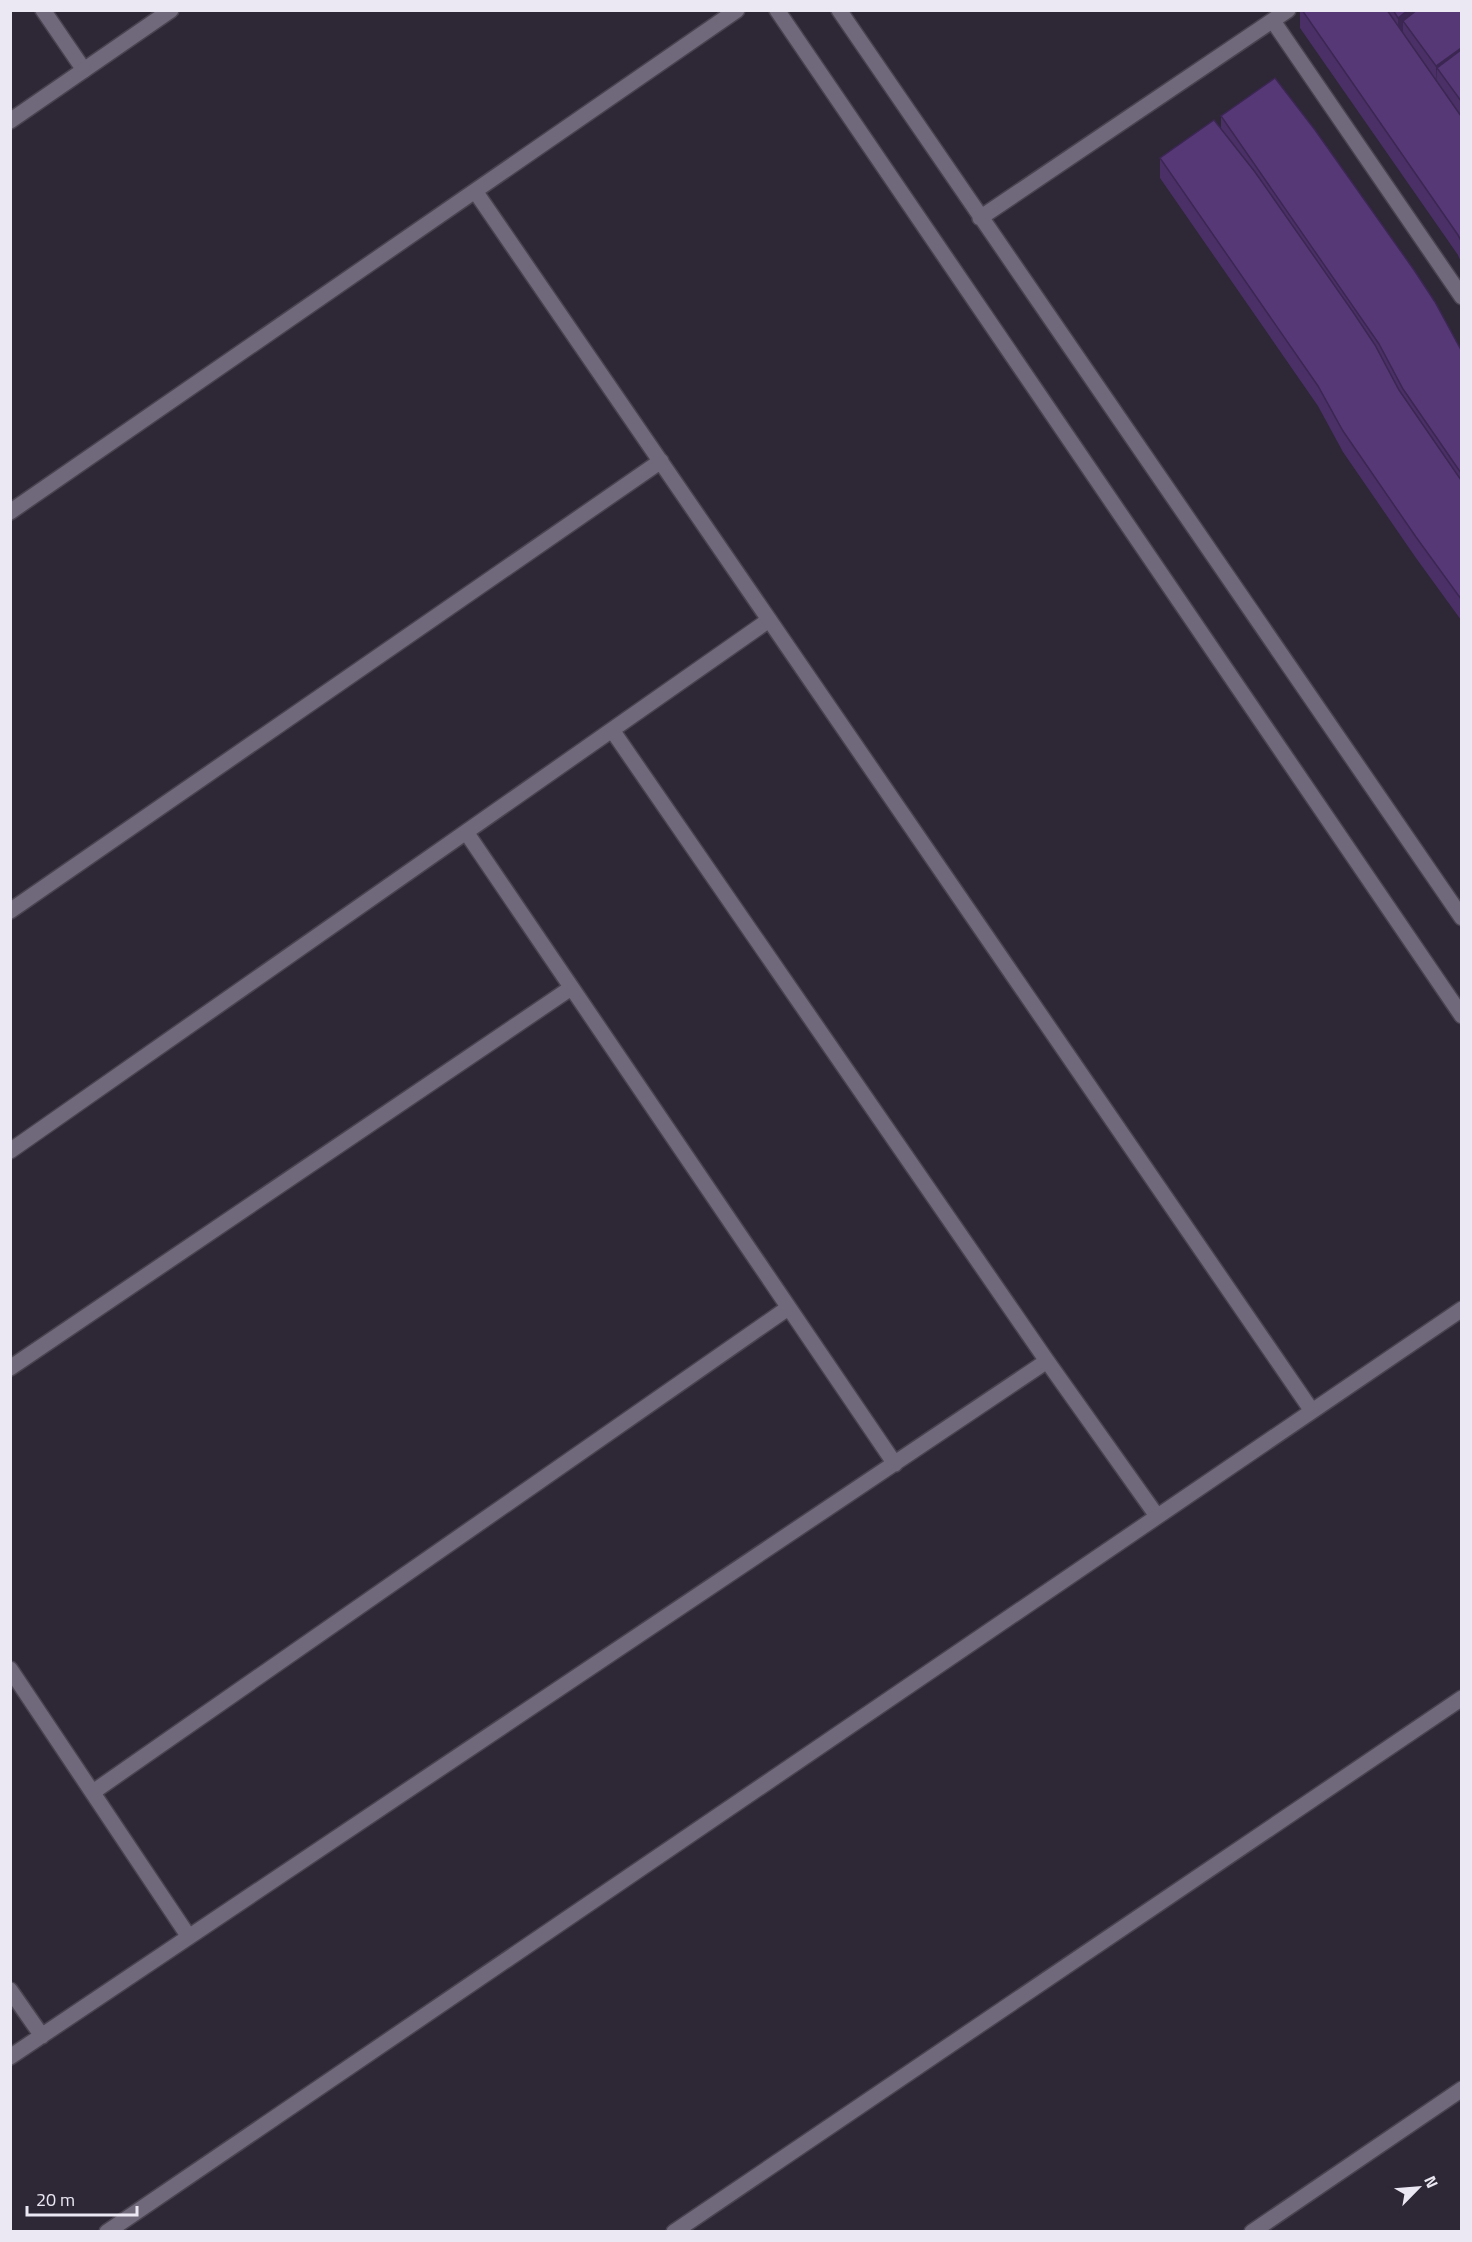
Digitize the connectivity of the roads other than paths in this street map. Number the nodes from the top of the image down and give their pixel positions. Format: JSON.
{"nodes":[{"id":1,"x":43,"y":10,"type":"edge"},
{"id":2,"x":171,"y":10,"type":"edge"},
{"id":3,"x":737,"y":10,"type":"edge"},
{"id":4,"x":777,"y":10,"type":"edge"},
{"id":5,"x":839,"y":10,"type":"edge"},
{"id":6,"x":1288,"y":10,"type":"edge"},
{"id":7,"x":1273,"y":21,"type":"junction"},
{"id":8,"x":84,"y":70,"type":"junction"},
{"id":9,"x":10,"y":121,"type":"edge"},
{"id":10,"x":475,"y":191,"type":"junction"},
{"id":11,"x":980,"y":218,"type":"junction"},
{"id":12,"x":1461,"y":297,"type":"edge"},
{"id":13,"x":660,"y":461,"type":"junction"},
{"id":14,"x":10,"y":512,"type":"edge"},
{"id":15,"x":769,"y":620,"type":"junction"},
{"id":16,"x":612,"y":730,"type":"junction"},
{"id":17,"x":466,"y":832,"type":"junction"},
{"id":18,"x":10,"y":911,"type":"edge"},
{"id":19,"x":1461,"y":918,"type":"edge"},
{"id":20,"x":571,"y":988,"type":"junction"},
{"id":21,"x":1461,"y":1016,"type":"edge"},
{"id":22,"x":10,"y":1151,"type":"edge"},
{"id":23,"x":788,"y":1308,"type":"junction"},
{"id":24,"x":1461,"y":1310,"type":"edge"},
{"id":25,"x":1047,"y":1361,"type":"junction"},
{"id":26,"x":10,"y":1368,"type":"edge"},
{"id":27,"x":1312,"y":1412,"type":"junction"},
{"id":28,"x":894,"y":1464,"type":"junction"},
{"id":29,"x":1157,"y":1516,"type":"junction"},
{"id":30,"x":10,"y":1669,"type":"edge"},
{"id":31,"x":1461,"y":1698,"type":"edge"},
{"id":32,"x":93,"y":1792,"type":"junction"},
{"id":33,"x":189,"y":1937,"type":"junction"},
{"id":34,"x":10,"y":1990,"type":"edge"},
{"id":35,"x":42,"y":2036,"type":"junction"},
{"id":36,"x":10,"y":2057,"type":"edge"},
{"id":37,"x":1461,"y":2090,"type":"edge"},
{"id":38,"x":107,"y":2232,"type":"edge"},
{"id":39,"x":674,"y":2232,"type":"edge"},
{"id":40,"x":1252,"y":2232,"type":"edge"}],
"edges":[{"from":1,"to":8,"type":"street"},
{"from":2,"to":8,"type":"street"},
{"from":3,"to":10,"type":"street"},
{"from":4,"to":21,"type":"street"},
{"from":5,"to":11,"type":"street"},
{"from":6,"to":7,"type":"street"},
{"from":7,"to":11,"type":"street"},
{"from":7,"to":12,"type":"street"},
{"from":8,"to":9,"type":"street"},
{"from":10,"to":13,"type":"street"},
{"from":10,"to":14,"type":"street"},
{"from":11,"to":19,"type":"street"},
{"from":13,"to":15,"type":"street"},
{"from":13,"to":18,"type":"street"},
{"from":15,"to":16,"type":"street"},
{"from":15,"to":27,"type":"street"},
{"from":16,"to":17,"type":"street"},
{"from":16,"to":25,"type":"street"},
{"from":17,"to":20,"type":"street"},
{"from":17,"to":22,"type":"street"},
{"from":20,"to":23,"type":"street"},
{"from":20,"to":26,"type":"street"},
{"from":23,"to":28,"type":"street"},
{"from":23,"to":32,"type":"street"},
{"from":24,"to":27,"type":"street"},
{"from":25,"to":28,"type":"street"},
{"from":25,"to":29,"type":"street"},
{"from":27,"to":29,"type":"street"},
{"from":28,"to":33,"type":"street"},
{"from":29,"to":38,"type":"street"},
{"from":30,"to":32,"type":"street"},
{"from":31,"to":39,"type":"street"},
{"from":32,"to":33,"type":"street"},
{"from":33,"to":35,"type":"street"},
{"from":34,"to":35,"type":"street"},
{"from":35,"to":36,"type":"street"},
{"from":37,"to":40,"type":"street"}]}
